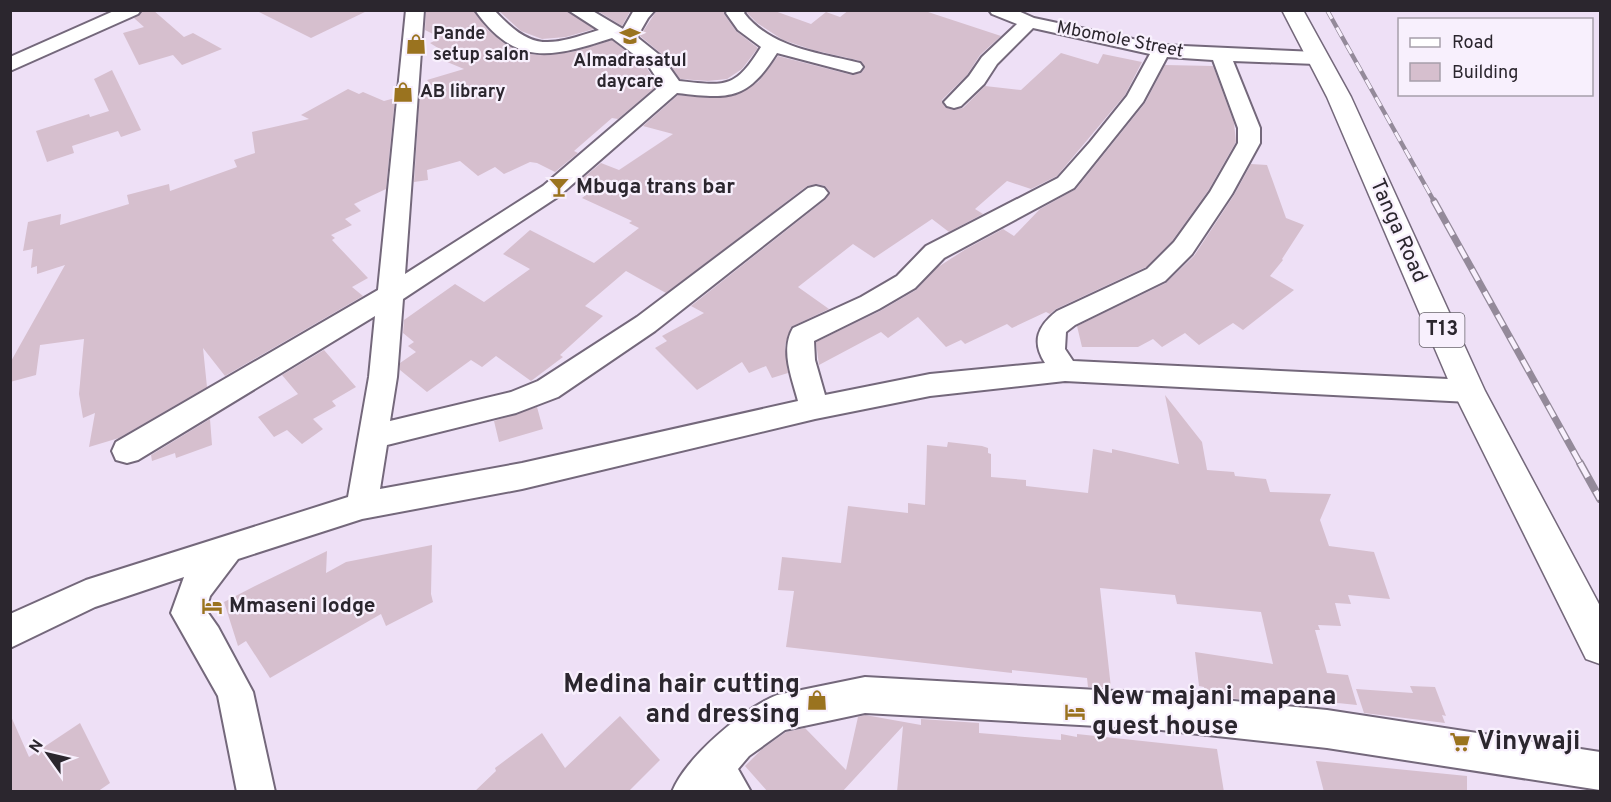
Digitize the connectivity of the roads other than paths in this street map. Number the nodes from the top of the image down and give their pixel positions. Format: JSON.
{"nodes":[{"id":1,"x":92,"y":10,"type":"edge"},
{"id":2,"x":132,"y":10,"type":"edge"},
{"id":3,"x":415,"y":10,"type":"edge"},
{"id":4,"x":484,"y":10,"type":"edge"},
{"id":5,"x":576,"y":10,"type":"edge"},
{"id":6,"x":646,"y":10,"type":"edge"},
{"id":7,"x":736,"y":10,"type":"edge"},
{"id":8,"x":998,"y":10,"type":"edge"},
{"id":9,"x":1292,"y":10,"type":"edge"},
{"id":10,"x":109,"y":19,"type":"junction"},
{"id":11,"x":1029,"y":22,"type":"junction"},
{"id":12,"x":619,"y":36,"type":"junction"},
{"id":13,"x":772,"y":45,"type":"junction"},
{"id":14,"x":1161,"y":51,"type":"junction"},
{"id":15,"x":1221,"y":55,"type":"junction"},
{"id":16,"x":1316,"y":58,"type":"junction"},
{"id":17,"x":10,"y":65,"type":"edge"},
{"id":18,"x":853,"y":67,"type":"dead end"},
{"id":19,"x":672,"y":86,"type":"junction"},
{"id":20,"x":954,"y":102,"type":"dead end"},
{"id":21,"x":816,"y":193,"type":"dead end"},
{"id":22,"x":390,"y":295,"type":"junction"},
{"id":23,"x":1065,"y":371,"type":"junction"},
{"id":24,"x":1469,"y":391,"type":"junction"},
{"id":25,"x":814,"y":408,"type":"junction"},
{"id":26,"x":374,"y":437,"type":"junction"},
{"id":27,"x":127,"y":451,"type":"dead end"},
{"id":28,"x":362,"y":506,"type":"junction"},
{"id":29,"x":227,"y":548,"type":"junction"},
{"id":30,"x":10,"y":632,"type":"edge"},
{"id":31,"x":1600,"y":645,"type":"edge"},
{"id":32,"x":1600,"y":771,"type":"edge"},
{"id":33,"x":713,"y":784,"type":"edge"},
{"id":34,"x":256,"y":792,"type":"edge"}],
"edges":[{"from":1,"to":10,"type":"street"},
{"from":2,"to":10,"type":"street"},
{"from":3,"to":22,"type":"street"},
{"from":4,"to":12,"type":"street"},
{"from":5,"to":12,"type":"street"},
{"from":6,"to":12,"type":"street"},
{"from":7,"to":13,"type":"street"},
{"from":8,"to":11,"type":"street","name":"Mbomole Street"},
{"from":9,"to":16,"type":"highway","name":"Tanga Road","number":"T13"},
{"from":10,"to":17,"type":"street"},
{"from":11,"to":14,"type":"street","name":"Mbomole Street"},
{"from":11,"to":20,"type":"street"},
{"from":12,"to":19,"type":"street"},
{"from":13,"to":18,"type":"street"},
{"from":13,"to":19,"type":"street"},
{"from":14,"to":15,"type":"street","name":"Mbomole Street"},
{"from":14,"to":25,"type":"street"},
{"from":15,"to":16,"type":"street","name":"Mbomole Street"},
{"from":15,"to":23,"type":"street"},
{"from":16,"to":24,"type":"highway","name":"Tanga Road","number":"T13"},
{"from":19,"to":22,"type":"street"},
{"from":21,"to":26,"type":"street"},
{"from":22,"to":26,"type":"street"},
{"from":22,"to":27,"type":"street"},
{"from":23,"to":24,"type":"street"},
{"from":23,"to":25,"type":"street"},
{"from":24,"to":31,"type":"highway","name":"Tanga Road","number":"T13"},
{"from":25,"to":28,"type":"street"},
{"from":26,"to":28,"type":"street"},
{"from":28,"to":29,"type":"street"},
{"from":29,"to":30,"type":"street"},
{"from":29,"to":34,"type":"street"},
{"from":32,"to":33,"type":"street"}]}
